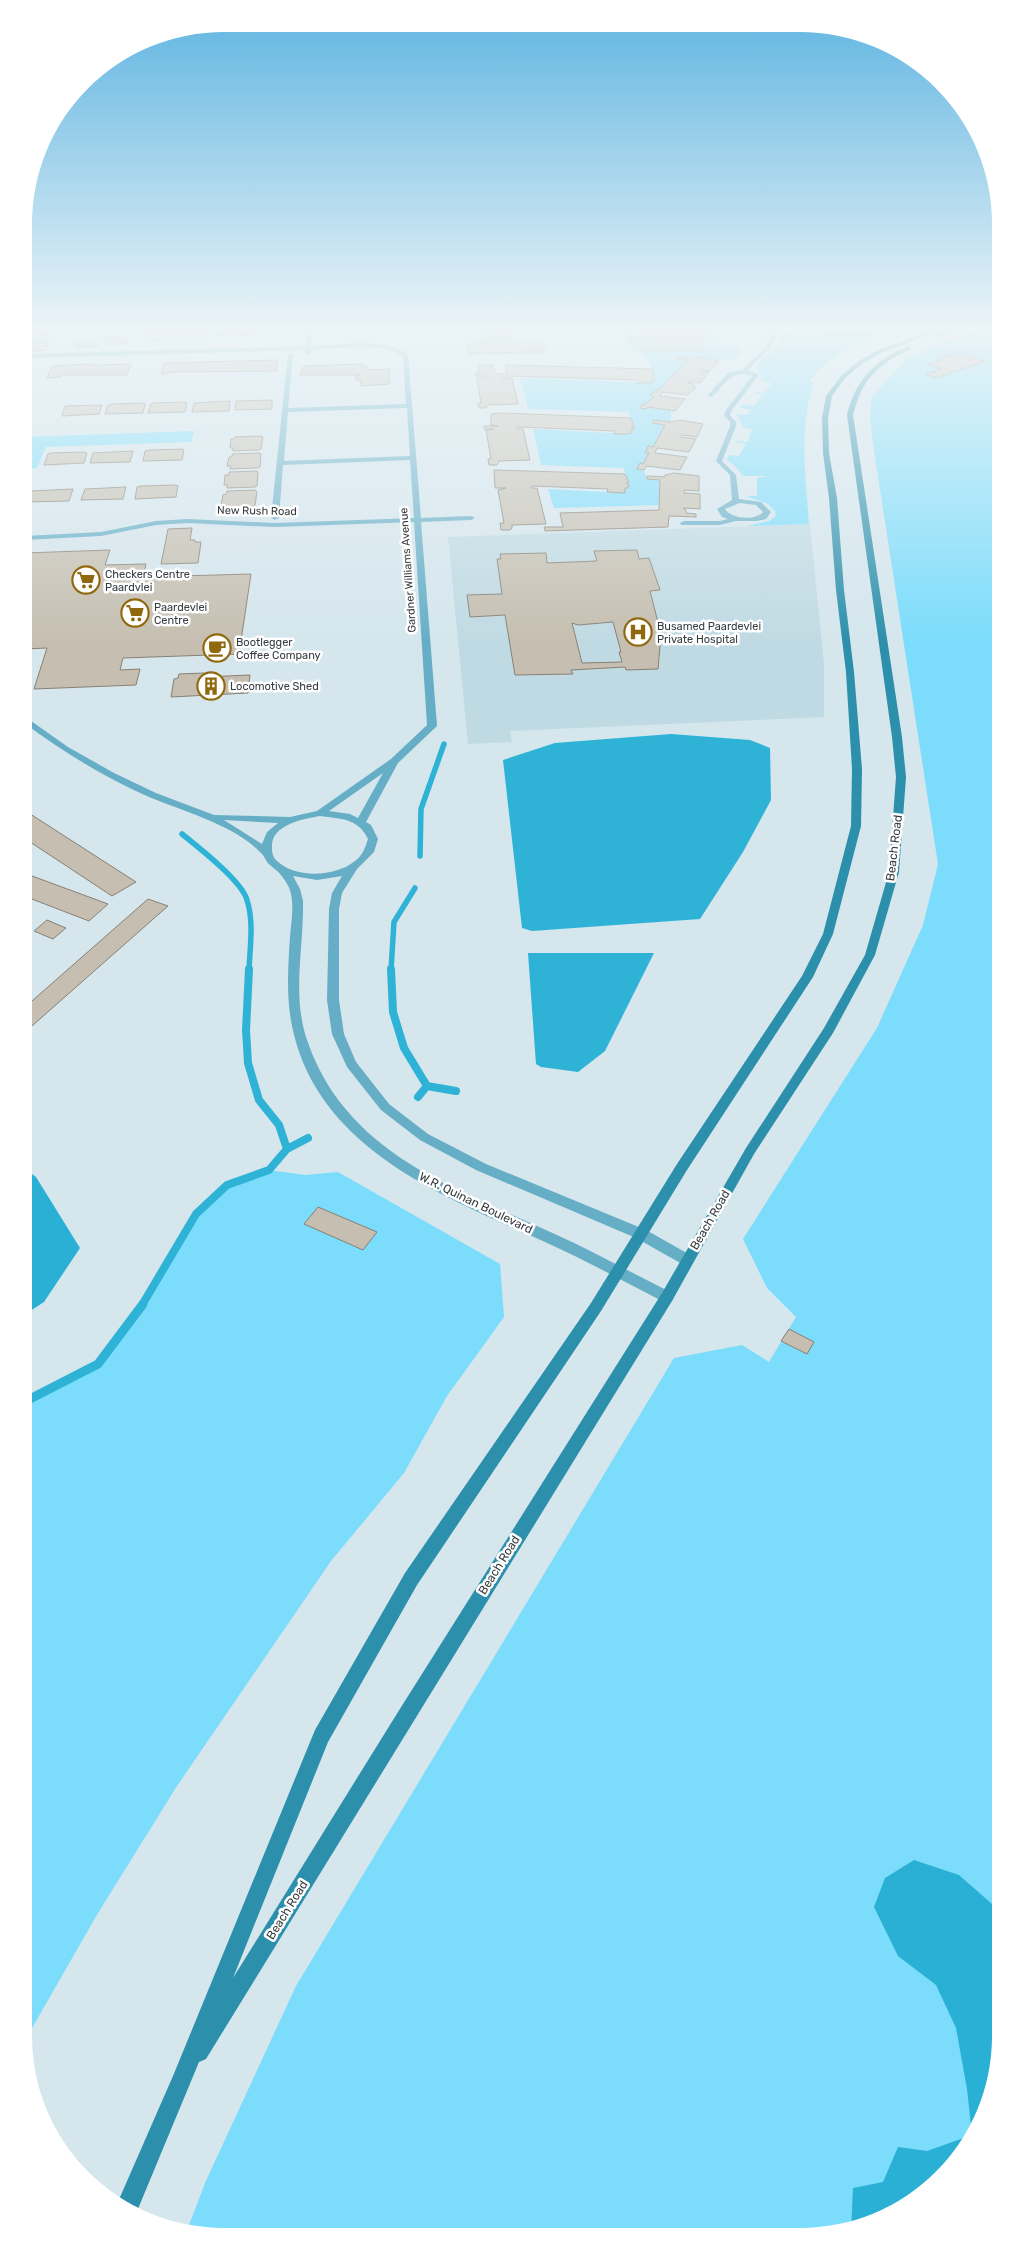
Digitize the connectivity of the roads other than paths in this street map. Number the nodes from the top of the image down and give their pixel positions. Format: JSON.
{"nodes":[{"id":1,"x":283,"y":432,"type":"edge"},
{"id":2,"x":410,"y":432,"type":"edge"},
{"id":3,"x":731,"y":432,"type":"edge"},
{"id":4,"x":825,"y":432,"type":"edge"},
{"id":5,"x":852,"y":432,"type":"edge"},
{"id":6,"x":412,"y":458,"type":"junction"},
{"id":7,"x":279,"y":463,"type":"junction"},
{"id":8,"x":736,"y":501,"type":"junction"},
{"id":9,"x":275,"y":518,"type":"dead end"},
{"id":10,"x":471,"y":518,"type":"dead end"},
{"id":11,"x":736,"y":519,"type":"junction"},
{"id":12,"x":417,"y":520,"type":"junction"},
{"id":13,"x":684,"y":523,"type":"dead end"},
{"id":14,"x":32,"y":536,"type":"edge"},
{"id":15,"x":32,"y":726,"type":"edge"},
{"id":16,"x":394,"y":761,"type":"junction"},
{"id":17,"x":320,"y":813,"type":"junction"},
{"id":18,"x":211,"y":817,"type":"junction"},
{"id":19,"x":291,"y":820,"type":"junction"},
{"id":20,"x":361,"y":822,"type":"junction"},
{"id":21,"x":267,"y":854,"type":"junction"},
{"id":22,"x":352,"y":868,"type":"junction"},
{"id":23,"x":283,"y":870,"type":"junction"},
{"id":24,"x":641,"y":1234,"type":"junction"},
{"id":25,"x":687,"y":1260,"type":"junction"},
{"id":26,"x":618,"y":1272,"type":"junction"},
{"id":27,"x":667,"y":1297,"type":"junction"},
{"id":28,"x":181,"y":2082,"type":"junction"},
{"id":29,"x":129,"y":2203,"type":"edge"}],
"edges":[{"from":1,"to":7,"type":"street"},
{"from":2,"to":6,"type":"street","name":"Gardner Williams Avenue"},
{"from":3,"to":8,"type":"street"},
{"from":4,"to":24,"type":"main road","name":"Beach Road"},
{"from":5,"to":25,"type":"main road","name":"Beach Road"},
{"from":6,"to":7,"type":"street"},
{"from":6,"to":12,"type":"street","name":"Gardner Williams Avenue"},
{"from":7,"to":9,"type":"street"},
{"from":8,"to":11,"type":"street"},
{"from":8,"to":11,"type":"street"},
{"from":10,"to":12,"type":"street","name":"New Rush Road"},
{"from":11,"to":13,"type":"street"},
{"from":12,"to":14,"type":"street","name":"New Rush Road"},
{"from":12,"to":16,"type":"street","name":"Gardner Williams Avenue"},
{"from":15,"to":18,"type":"street","name":"W.R. Quinan Boulevard"},
{"from":16,"to":17,"type":"street","name":"Gardner Williams Avenue"},
{"from":16,"to":20,"type":"street","name":"Gardner Williams Avenue"},
{"from":17,"to":19,"type":"street","name":"W.R. Quinan Boulevard"},
{"from":17,"to":20,"type":"street","name":"W.R. Quinan Boulevard"},
{"from":18,"to":19,"type":"street","name":"W.R. Quinan Boulevard"},
{"from":18,"to":21,"type":"street","name":"W.R. Quinan Boulevard"},
{"from":19,"to":21,"type":"street","name":"W.R. Quinan Boulevard"},
{"from":20,"to":22,"type":"street"},
{"from":21,"to":23,"type":"street","name":"W.R. Quinan Boulevard"},
{"from":22,"to":23,"type":"street"},
{"from":22,"to":24,"type":"street"},
{"from":23,"to":26,"type":"street","name":"W.R. Quinan Boulevard"},
{"from":24,"to":25,"type":"street"},
{"from":24,"to":26,"type":"main road","name":"Beach Road"},
{"from":25,"to":27,"type":"main road","name":"Beach Road"},
{"from":26,"to":27,"type":"street","name":"W.R. Quinan Boulevard"},
{"from":26,"to":28,"type":"main road","name":"Beach Road"},
{"from":27,"to":28,"type":"main road","name":"Beach Road"},
{"from":28,"to":29,"type":"main road","name":"Beach Road"}]}
